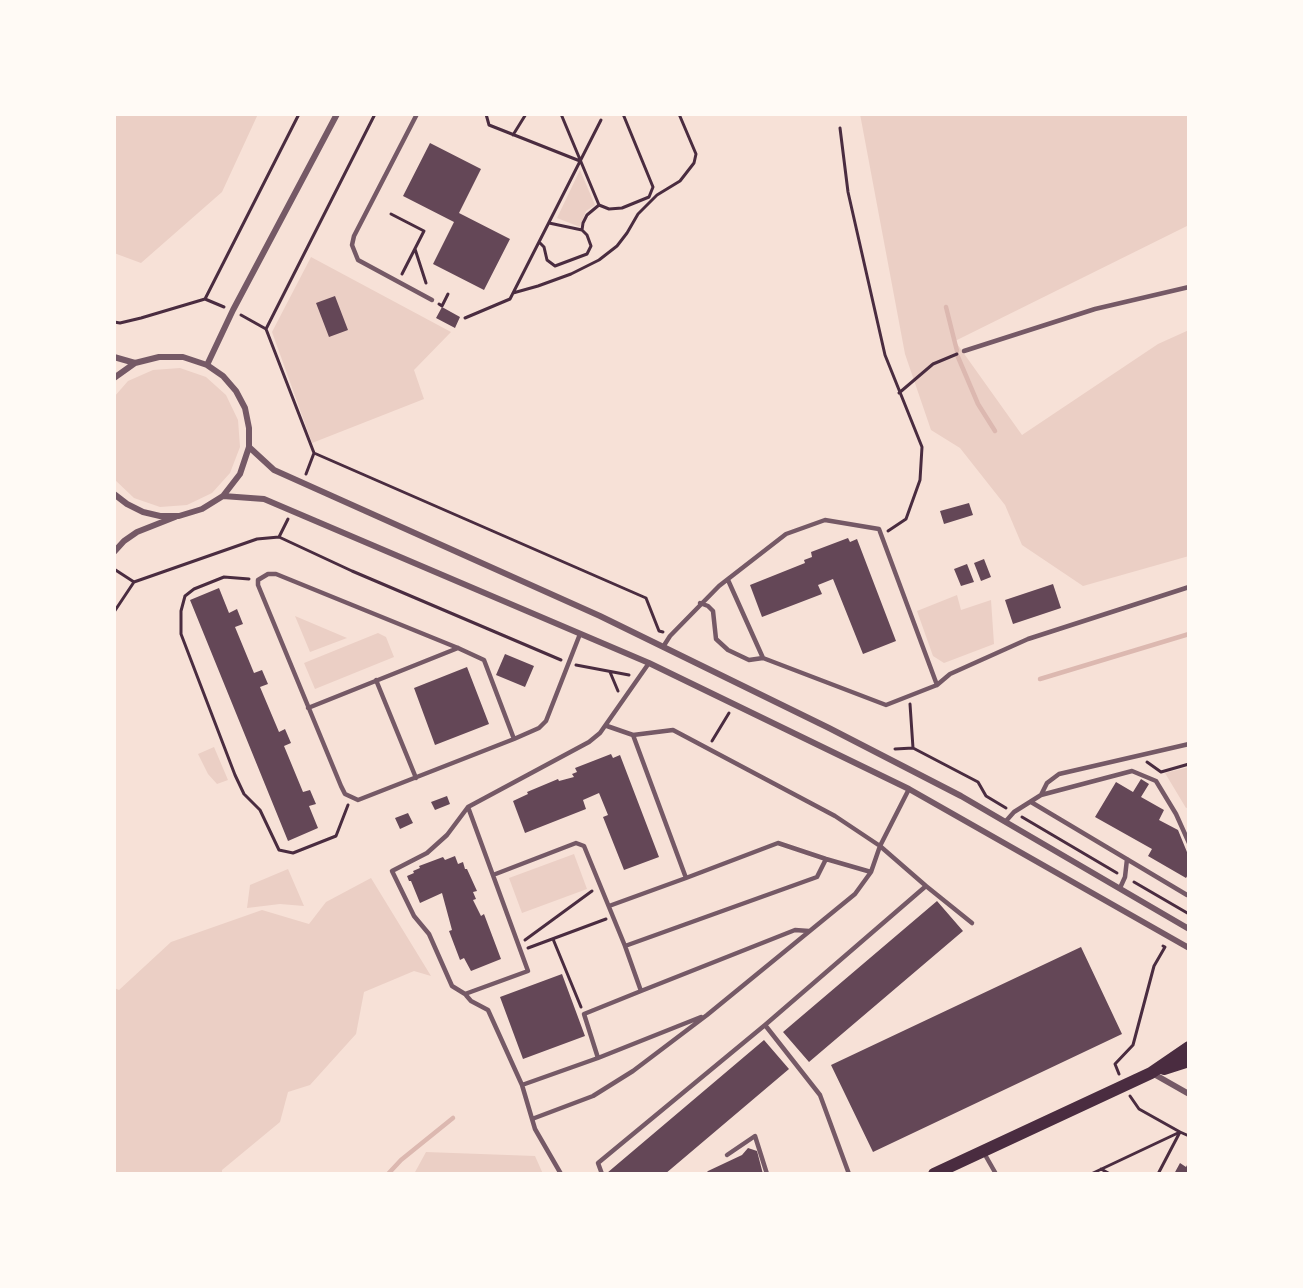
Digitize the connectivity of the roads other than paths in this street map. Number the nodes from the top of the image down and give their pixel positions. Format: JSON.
{"nodes":[{"id":1,"x":337,"y":114,"type":"edge"},
{"id":2,"x":417,"y":114,"type":"edge"},
{"id":3,"x":1189,"y":287,"type":"edge"},
{"id":4,"x":432,"y":300,"type":"dead end"},
{"id":5,"x":964,"y":351,"type":"road end"},
{"id":6,"x":114,"y":357,"type":"edge"},
{"id":7,"x":135,"y":363,"type":"junction"},
{"id":8,"x":207,"y":365,"type":"junction"},
{"id":9,"x":114,"y":378,"type":"edge"},
{"id":10,"x":249,"y":447,"type":"junction"},
{"id":11,"x":114,"y":494,"type":"edge"},
{"id":12,"x":223,"y":496,"type":"junction"},
{"id":13,"x":179,"y":516,"type":"junction"},
{"id":14,"x":114,"y":552,"type":"edge"},
{"id":15,"x":728,"y":580,"type":"junction"},
{"id":16,"x":1189,"y":587,"type":"edge"},
{"id":17,"x":700,"y":603,"type":"junction"},
{"id":18,"x":580,"y":634,"type":"junction"},
{"id":19,"x":663,"y":647,"type":"junction"},
{"id":20,"x":458,"y":648,"type":"junction"},
{"id":21,"x":763,"y":658,"type":"junction"},
{"id":22,"x":649,"y":663,"type":"junction"},
{"id":23,"x":376,"y":680,"type":"junction"},
{"id":24,"x":937,"y":685,"type":"junction"},
{"id":25,"x":308,"y":708,"type":"junction"},
{"id":26,"x":606,"y":726,"type":"junction"},
{"id":27,"x":633,"y":735,"type":"junction"},
{"id":28,"x":514,"y":740,"type":"junction"},
{"id":29,"x":1189,"y":744,"type":"edge"},
{"id":30,"x":416,"y":778,"type":"junction"},
{"id":31,"x":909,"y":789,"type":"junction"},
{"id":32,"x":1041,"y":795,"type":"junction"},
{"id":33,"x":1031,"y":802,"type":"junction"},
{"id":34,"x":468,"y":807,"type":"junction"},
{"id":35,"x":1006,"y":821,"type":"junction"},
{"id":36,"x":1189,"y":843,"type":"edge"},
{"id":37,"x":880,"y":846,"type":"junction"},
{"id":38,"x":826,"y":859,"type":"junction"},
{"id":39,"x":1127,"y":859,"type":"junction"},
{"id":40,"x":871,"y":872,"type":"junction"},
{"id":41,"x":493,"y":875,"type":"junction"},
{"id":42,"x":686,"y":878,"type":"junction"},
{"id":43,"x":926,"y":886,"type":"junction"},
{"id":44,"x":1120,"y":888,"type":"junction"},
{"id":45,"x":1188,"y":895,"type":"edge"},
{"id":46,"x":609,"y":906,"type":"junction"},
{"id":47,"x":972,"y":923,"type":"dead end"},
{"id":48,"x":1189,"y":927,"type":"edge"},
{"id":49,"x":809,"y":931,"type":"junction"},
{"id":50,"x":626,"y":946,"type":"junction"},
{"id":51,"x":1189,"y":948,"type":"edge"},
{"id":52,"x":641,"y":991,"type":"junction"},
{"id":53,"x":465,"y":994,"type":"junction"},
{"id":54,"x":707,"y":1015,"type":"junction"},
{"id":55,"x":765,"y":1025,"type":"junction"},
{"id":56,"x":1189,"y":1047,"type":"edge"},
{"id":57,"x":598,"y":1058,"type":"junction"},
{"id":58,"x":1189,"y":1061,"type":"edge"},
{"id":59,"x":1151,"y":1073,"type":"junction"},
{"id":60,"x":522,"y":1085,"type":"junction"},
{"id":61,"x":1189,"y":1094,"type":"edge"},
{"id":62,"x":532,"y":1119,"type":"junction"},
{"id":63,"x":983,"y":1151,"type":"junction"},
{"id":64,"x":728,"y":1155,"type":"dead end"},
{"id":65,"x":561,"y":1174,"type":"edge"},
{"id":66,"x":602,"y":1174,"type":"edge"},
{"id":67,"x":767,"y":1174,"type":"edge"},
{"id":68,"x":849,"y":1174,"type":"edge"},
{"id":69,"x":934,"y":1174,"type":"edge"},
{"id":70,"x":996,"y":1174,"type":"edge"}],
"edges":[{"from":1,"to":8,"type":"street"},
{"from":2,"to":4,"type":"lane"},
{"from":3,"to":5,"type":"lane"},
{"from":6,"to":7,"type":"street"},
{"from":7,"to":8,"type":"street"},
{"from":7,"to":9,"type":"street"},
{"from":8,"to":10,"type":"street"},
{"from":10,"to":12,"type":"street"},
{"from":10,"to":19,"type":"street"},
{"from":11,"to":13,"type":"street"},
{"from":12,"to":13,"type":"street"},
{"from":12,"to":18,"type":"street"},
{"from":13,"to":14,"type":"street"},
{"from":15,"to":17,"type":"lane"},
{"from":15,"to":21,"type":"lane"},
{"from":15,"to":24,"type":"lane"},
{"from":16,"to":24,"type":"lane"},
{"from":17,"to":19,"type":"lane"},
{"from":17,"to":21,"type":"lane"},
{"from":18,"to":22,"type":"street"},
{"from":18,"to":28,"type":"lane"},
{"from":19,"to":35,"type":"street"},
{"from":20,"to":23,"type":"lane"},
{"from":20,"to":25,"type":"lane"},
{"from":20,"to":28,"type":"lane"},
{"from":21,"to":24,"type":"lane"},
{"from":22,"to":26,"type":"lane"},
{"from":22,"to":31,"type":"street"},
{"from":23,"to":25,"type":"lane"},
{"from":23,"to":30,"type":"lane"},
{"from":25,"to":30,"type":"lane"},
{"from":26,"to":27,"type":"lane"},
{"from":26,"to":34,"type":"lane"},
{"from":27,"to":37,"type":"lane"},
{"from":27,"to":42,"type":"lane"},
{"from":28,"to":30,"type":"lane"},
{"from":29,"to":32,"type":"lane"},
{"from":31,"to":37,"type":"lane"},
{"from":31,"to":51,"type":"street"},
{"from":32,"to":33,"type":"lane"},
{"from":32,"to":36,"type":"lane"},
{"from":33,"to":35,"type":"lane"},
{"from":33,"to":39,"type":"lane"},
{"from":34,"to":41,"type":"lane"},
{"from":34,"to":53,"type":"lane"},
{"from":35,"to":44,"type":"street"},
{"from":37,"to":40,"type":"lane"},
{"from":37,"to":43,"type":"lane"},
{"from":38,"to":40,"type":"lane"},
{"from":38,"to":42,"type":"lane"},
{"from":38,"to":50,"type":"lane"},
{"from":39,"to":44,"type":"lane"},
{"from":39,"to":45,"type":"lane"},
{"from":40,"to":49,"type":"lane"},
{"from":41,"to":46,"type":"lane"},
{"from":41,"to":53,"type":"lane"},
{"from":42,"to":46,"type":"lane"},
{"from":43,"to":47,"type":"lane"},
{"from":43,"to":55,"type":"lane"},
{"from":44,"to":48,"type":"street"},
{"from":46,"to":50,"type":"lane"},
{"from":49,"to":52,"type":"lane"},
{"from":49,"to":54,"type":"lane"},
{"from":50,"to":52,"type":"lane"},
{"from":52,"to":57,"type":"lane"},
{"from":53,"to":60,"type":"lane"},
{"from":54,"to":57,"type":"lane"},
{"from":54,"to":62,"type":"lane"},
{"from":55,"to":66,"type":"lane"},
{"from":55,"to":68,"type":"lane"},
{"from":56,"to":59,"type":"main road"},
{"from":57,"to":60,"type":"lane"},
{"from":58,"to":59,"type":"main road"},
{"from":59,"to":61,"type":"street"},
{"from":59,"to":63,"type":"main road"},
{"from":60,"to":62,"type":"lane"},
{"from":62,"to":65,"type":"lane"},
{"from":63,"to":69,"type":"main road"},
{"from":63,"to":70,"type":"lane"},
{"from":64,"to":67,"type":"lane"}]}
